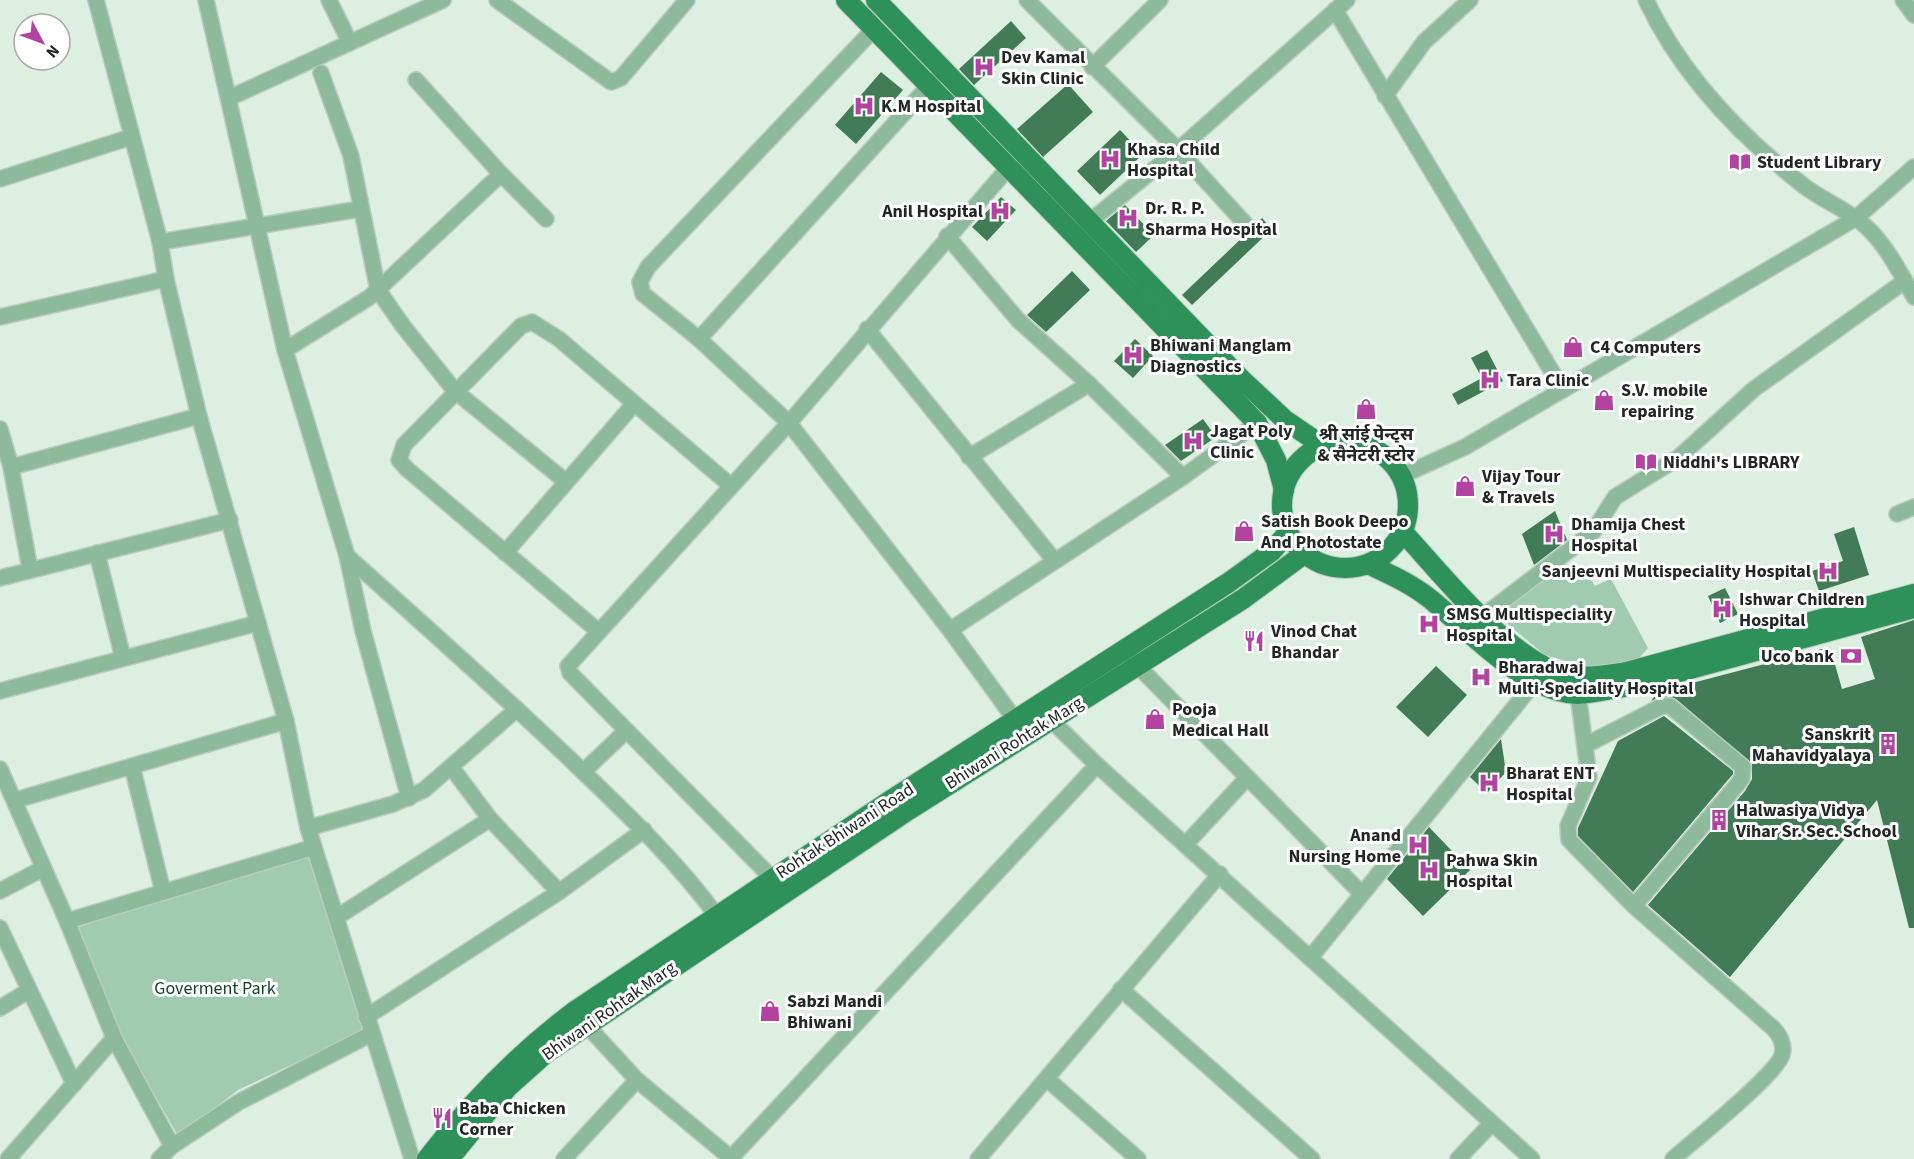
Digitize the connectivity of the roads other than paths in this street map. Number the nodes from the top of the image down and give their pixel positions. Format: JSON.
{"nodes":[{"id":1,"x":96,"y":0,"type":"edge"},
{"id":2,"x":206,"y":0,"type":"edge"},
{"id":3,"x":329,"y":0,"type":"edge"},
{"id":4,"x":443,"y":0,"type":"edge"},
{"id":5,"x":496,"y":0,"type":"edge"},
{"id":6,"x":846,"y":0,"type":"edge"},
{"id":7,"x":876,"y":0,"type":"edge"},
{"id":8,"x":1027,"y":0,"type":"edge"},
{"id":9,"x":1160,"y":0,"type":"edge"},
{"id":10,"x":1470,"y":0,"type":"edge"},
{"id":11,"x":1646,"y":0,"type":"edge"},
{"id":12,"x":1903,"y":0,"type":"edge"},
{"id":13,"x":680,"y":2,"type":"edge"},
{"id":14,"x":1341,"y":5,"type":"edge"},
{"id":15,"x":1914,"y":15,"type":"edge"},
{"id":16,"x":874,"y":29,"type":"junction"},
{"id":17,"x":350,"y":43,"type":"junction"},
{"id":18,"x":1092,"y":67,"type":"junction"},
{"id":19,"x":943,"y":68,"type":"junction"},
{"id":20,"x":321,"y":73,"type":"dead end"},
{"id":21,"x":416,"y":80,"type":"dead end"},
{"id":22,"x":929,"y":87,"type":"junction"},
{"id":23,"x":1385,"y":96,"type":"junction"},
{"id":24,"x":229,"y":98,"type":"junction"},
{"id":25,"x":131,"y":137,"type":"junction"},
{"id":26,"x":1178,"y":150,"type":"junction"},
{"id":27,"x":1009,"y":167,"type":"junction"},
{"id":28,"x":1914,"y":167,"type":"edge"},
{"id":29,"x":501,"y":174,"type":"junction"},
{"id":30,"x":0,"y":179,"type":"edge"},
{"id":31,"x":360,"y":209,"type":"junction"},
{"id":32,"x":1856,"y":218,"type":"junction"},
{"id":33,"x":546,"y":219,"type":"dead end"},
{"id":34,"x":1089,"y":222,"type":"junction"},
{"id":35,"x":258,"y":224,"type":"junction"},
{"id":36,"x":1249,"y":228,"type":"dead end"},
{"id":37,"x":946,"y":236,"type":"junction"},
{"id":38,"x":160,"y":242,"type":"junction"},
{"id":39,"x":166,"y":279,"type":"junction"},
{"id":40,"x":1905,"y":281,"type":"junction"},
{"id":41,"x":378,"y":290,"type":"junction"},
{"id":42,"x":1914,"y":297,"type":"edge"},
{"id":43,"x":0,"y":317,"type":"edge"},
{"id":44,"x":867,"y":329,"type":"junction"},
{"id":45,"x":699,"y":339,"type":"junction"},
{"id":46,"x":285,"y":350,"type":"junction"},
{"id":47,"x":1089,"y":384,"type":"junction"},
{"id":48,"x":1563,"y":390,"type":"junction"},
{"id":49,"x":455,"y":391,"type":"junction"},
{"id":50,"x":633,"y":405,"type":"junction"},
{"id":51,"x":199,"y":416,"type":"junction"},
{"id":52,"x":789,"y":423,"type":"junction"},
{"id":53,"x":1257,"y":423,"type":"junction"},
{"id":54,"x":0,"y":429,"type":"edge"},
{"id":55,"x":1323,"y":446,"type":"junction"},
{"id":56,"x":969,"y":457,"type":"junction"},
{"id":57,"x":11,"y":466,"type":"junction"},
{"id":58,"x":1401,"y":476,"type":"junction"},
{"id":59,"x":1183,"y":477,"type":"junction"},
{"id":60,"x":565,"y":481,"type":"junction"},
{"id":61,"x":730,"y":485,"type":"junction"},
{"id":62,"x":1284,"y":490,"type":"junction"},
{"id":63,"x":1914,"y":507,"type":"edge"},
{"id":64,"x":1897,"y":514,"type":"dead end"},
{"id":65,"x":230,"y":520,"type":"junction"},
{"id":66,"x":1402,"y":531,"type":"junction"},
{"id":67,"x":1288,"y":533,"type":"junction"},
{"id":68,"x":98,"y":553,"type":"junction"},
{"id":69,"x":505,"y":553,"type":"junction"},
{"id":70,"x":1304,"y":554,"type":"junction"},
{"id":71,"x":347,"y":556,"type":"junction"},
{"id":72,"x":1054,"y":560,"type":"junction"},
{"id":73,"x":1368,"y":564,"type":"junction"},
{"id":74,"x":30,"y":569,"type":"junction"},
{"id":75,"x":0,"y":578,"type":"edge"},
{"id":76,"x":1914,"y":594,"type":"edge"},
{"id":77,"x":1914,"y":608,"type":"edge"},
{"id":78,"x":1482,"y":617,"type":"junction"},
{"id":79,"x":258,"y":623,"type":"junction"},
{"id":80,"x":950,"y":630,"type":"junction"},
{"id":81,"x":598,"y":631,"type":"junction"},
{"id":82,"x":123,"y":658,"type":"junction"},
{"id":83,"x":1130,"y":658,"type":"junction"},
{"id":84,"x":1535,"y":682,"type":"junction"},
{"id":85,"x":0,"y":691,"type":"edge"},
{"id":86,"x":1578,"y":694,"type":"junction"},
{"id":87,"x":518,"y":709,"type":"junction"},
{"id":88,"x":1044,"y":713,"type":"junction"},
{"id":89,"x":286,"y":721,"type":"junction"},
{"id":90,"x":1016,"y":721,"type":"junction"},
{"id":91,"x":626,"y":731,"type":"junction"},
{"id":92,"x":1586,"y":745,"type":"junction"},
{"id":93,"x":1097,"y":765,"type":"junction"},
{"id":94,"x":132,"y":766,"type":"junction"},
{"id":95,"x":452,"y":768,"type":"junction"},
{"id":96,"x":0,"y":769,"type":"edge"},
{"id":97,"x":583,"y":772,"type":"junction"},
{"id":98,"x":1247,"y":778,"type":"junction"},
{"id":99,"x":409,"y":798,"type":"junction"},
{"id":100,"x":16,"y":800,"type":"junction"},
{"id":101,"x":490,"y":819,"type":"junction"},
{"id":102,"x":308,"y":828,"type":"junction"},
{"id":103,"x":644,"y":830,"type":"junction"},
{"id":104,"x":1185,"y":845,"type":"junction"},
{"id":105,"x":314,"y":847,"type":"junction"},
{"id":106,"x":42,"y":869,"type":"junction"},
{"id":107,"x":1220,"y":874,"type":"junction"},
{"id":108,"x":772,"y":879,"type":"junction"},
{"id":109,"x":0,"y":891,"type":"edge"},
{"id":110,"x":163,"y":892,"type":"junction"},
{"id":111,"x":559,"y":892,"type":"junction"},
{"id":112,"x":1361,"y":893,"type":"junction"},
{"id":113,"x":1634,"y":906,"type":"junction"},
{"id":114,"x":717,"y":916,"type":"junction"},
{"id":115,"x":337,"y":917,"type":"junction"},
{"id":116,"x":67,"y":921,"type":"junction"},
{"id":117,"x":0,"y":928,"type":"edge"},
{"id":118,"x":1310,"y":958,"type":"junction"},
{"id":119,"x":1121,"y":989,"type":"junction"},
{"id":120,"x":28,"y":991,"type":"junction"},
{"id":121,"x":0,"y":1008,"type":"edge"},
{"id":122,"x":366,"y":1017,"type":"junction"},
{"id":123,"x":580,"y":1018,"type":"junction"},
{"id":124,"x":371,"y":1034,"type":"junction"},
{"id":125,"x":114,"y":1038,"type":"junction"},
{"id":126,"x":1047,"y":1078,"type":"junction"},
{"id":127,"x":637,"y":1080,"type":"junction"},
{"id":128,"x":74,"y":1084,"type":"junction"},
{"id":129,"x":1492,"y":1123,"type":"junction"},
{"id":130,"x":172,"y":1146,"type":"junction"},
{"id":131,"x":1309,"y":1158,"type":"edge"},
{"id":132,"x":8,"y":1159,"type":"edge"},
{"id":133,"x":159,"y":1159,"type":"edge"},
{"id":134,"x":412,"y":1159,"type":"edge"},
{"id":135,"x":427,"y":1159,"type":"edge"},
{"id":136,"x":449,"y":1159,"type":"edge"},
{"id":137,"x":564,"y":1159,"type":"edge"},
{"id":138,"x":731,"y":1159,"type":"edge"},
{"id":139,"x":978,"y":1159,"type":"edge"},
{"id":140,"x":1138,"y":1159,"type":"edge"},
{"id":141,"x":1458,"y":1159,"type":"edge"},
{"id":142,"x":1532,"y":1159,"type":"edge"},
{"id":143,"x":1673,"y":1159,"type":"edge"}],
"edges":[{"from":1,"to":25,"type":"street"},
{"from":2,"to":24,"type":"street"},
{"from":3,"to":17,"type":"street"},
{"from":4,"to":17,"type":"street"},
{"from":5,"to":13,"type":"street"},
{"from":6,"to":16,"type":"main road"},
{"from":7,"to":19,"type":"main road"},
{"from":8,"to":18,"type":"street"},
{"from":9,"to":18,"type":"street"},
{"from":10,"to":23,"type":"street"},
{"from":11,"to":32,"type":"street"},
{"from":12,"to":15,"type":"street"},
{"from":14,"to":23,"type":"street"},
{"from":14,"to":26,"type":"street"},
{"from":16,"to":22,"type":"main road"},
{"from":16,"to":45,"type":"street"},
{"from":17,"to":24,"type":"street"},
{"from":18,"to":26,"type":"street"},
{"from":19,"to":22,"type":"street"},
{"from":19,"to":34,"type":"main road"},
{"from":20,"to":31,"type":"street"},
{"from":21,"to":29,"type":"street"},
{"from":22,"to":27,"type":"main road"},
{"from":22,"to":45,"type":"street"},
{"from":23,"to":48,"type":"street"},
{"from":24,"to":35,"type":"street"},
{"from":25,"to":30,"type":"street"},
{"from":25,"to":38,"type":"street"},
{"from":26,"to":34,"type":"street"},
{"from":26,"to":36,"type":"street"},
{"from":27,"to":37,"type":"street"},
{"from":27,"to":53,"type":"main road"},
{"from":28,"to":32,"type":"street"},
{"from":29,"to":33,"type":"street"},
{"from":29,"to":41,"type":"street"},
{"from":31,"to":35,"type":"street"},
{"from":31,"to":41,"type":"street"},
{"from":32,"to":40,"type":"street"},
{"from":32,"to":48,"type":"street"},
{"from":34,"to":55,"type":"main road"},
{"from":35,"to":38,"type":"street"},
{"from":35,"to":46,"type":"street"},
{"from":37,"to":44,"type":"street"},
{"from":37,"to":47,"type":"street"},
{"from":38,"to":39,"type":"street"},
{"from":39,"to":43,"type":"street"},
{"from":39,"to":51,"type":"street"},
{"from":40,"to":42,"type":"street"},
{"from":40,"to":78,"type":"street"},
{"from":41,"to":46,"type":"street"},
{"from":41,"to":49,"type":"street"},
{"from":44,"to":52,"type":"street"},
{"from":44,"to":56,"type":"street"},
{"from":45,"to":52,"type":"street"},
{"from":46,"to":71,"type":"street"},
{"from":47,"to":56,"type":"street"},
{"from":47,"to":59,"type":"street"},
{"from":48,"to":58,"type":"street"},
{"from":49,"to":50,"type":"street"},
{"from":49,"to":60,"type":"street"},
{"from":49,"to":69,"type":"street"},
{"from":50,"to":60,"type":"street"},
{"from":50,"to":61,"type":"street"},
{"from":51,"to":57,"type":"street"},
{"from":51,"to":65,"type":"street"},
{"from":52,"to":61,"type":"street"},
{"from":52,"to":80,"type":"street"},
{"from":53,"to":59,"type":"street"},
{"from":53,"to":62,"type":"main road"},
{"from":54,"to":57,"type":"street"},
{"from":55,"to":58,"type":"main road"},
{"from":55,"to":62,"type":"main road"},
{"from":56,"to":72,"type":"street"},
{"from":57,"to":74,"type":"street"},
{"from":58,"to":66,"type":"main road"},
{"from":59,"to":72,"type":"street"},
{"from":60,"to":69,"type":"street"},
{"from":61,"to":81,"type":"street"},
{"from":62,"to":67,"type":"main road"},
{"from":63,"to":64,"type":"street"},
{"from":65,"to":68,"type":"street"},
{"from":65,"to":79,"type":"street"},
{"from":66,"to":73,"type":"main road"},
{"from":66,"to":78,"type":"main road"},
{"from":67,"to":70,"type":"main road"},
{"from":67,"to":83,"type":"main road"},
{"from":68,"to":74,"type":"street"},
{"from":68,"to":82,"type":"street"},
{"from":69,"to":81,"type":"street"},
{"from":70,"to":73,"type":"main road"},
{"from":70,"to":83,"type":"main road","name":"Bhiwani Rohtak Marg"},
{"from":71,"to":87,"type":"street"},
{"from":71,"to":99,"type":"street"},
{"from":72,"to":80,"type":"street"},
{"from":73,"to":84,"type":"main road"},
{"from":74,"to":75,"type":"street"},
{"from":76,"to":78,"type":"main road"},
{"from":77,"to":86,"type":"main road"},
{"from":79,"to":82,"type":"street"},
{"from":79,"to":89,"type":"street"},
{"from":80,"to":90,"type":"street"},
{"from":81,"to":91,"type":"street"},
{"from":82,"to":85,"type":"street"},
{"from":83,"to":88,"type":"main road","name":"Bhiwani Rohtak Marg"},
{"from":83,"to":98,"type":"street"},
{"from":84,"to":86,"type":"main road"},
{"from":84,"to":112,"type":"street"},
{"from":86,"to":92,"type":"street"},
{"from":87,"to":95,"type":"street"},
{"from":87,"to":97,"type":"street"},
{"from":88,"to":90,"type":"main road","name":"Rohtak Bhiwani Road"},
{"from":88,"to":93,"type":"street"},
{"from":88,"to":123,"type":"main road","name":"Bhiwani Rohtak Marg"},
{"from":89,"to":94,"type":"street"},
{"from":89,"to":102,"type":"street"},
{"from":90,"to":108,"type":"main road","name":"Rohtak Bhiwani Road"},
{"from":91,"to":97,"type":"street"},
{"from":91,"to":108,"type":"street"},
{"from":92,"to":113,"type":"street"},
{"from":92,"to":113,"type":"street"},
{"from":93,"to":104,"type":"street"},
{"from":93,"to":138,"type":"street"},
{"from":94,"to":100,"type":"street"},
{"from":94,"to":110,"type":"street"},
{"from":95,"to":99,"type":"street"},
{"from":95,"to":101,"type":"street"},
{"from":96,"to":100,"type":"street"},
{"from":97,"to":103,"type":"street"},
{"from":98,"to":104,"type":"street"},
{"from":98,"to":112,"type":"street"},
{"from":99,"to":102,"type":"street"},
{"from":100,"to":106,"type":"street"},
{"from":101,"to":111,"type":"street"},
{"from":101,"to":115,"type":"street"},
{"from":102,"to":105,"type":"street"},
{"from":103,"to":111,"type":"street"},
{"from":103,"to":114,"type":"street"},
{"from":104,"to":107,"type":"street"},
{"from":105,"to":110,"type":"street"},
{"from":105,"to":115,"type":"street"},
{"from":106,"to":109,"type":"street"},
{"from":106,"to":116,"type":"street"},
{"from":107,"to":118,"type":"street"},
{"from":107,"to":119,"type":"street"},
{"from":108,"to":114,"type":"main road","name":"Rohtak Bhiwani Road"},
{"from":110,"to":116,"type":"street"},
{"from":111,"to":122,"type":"street"},
{"from":112,"to":118,"type":"street"},
{"from":113,"to":143,"type":"street"},
{"from":114,"to":123,"type":"main road","name":"Rohtak Bhiwani Road"},
{"from":115,"to":122,"type":"street"},
{"from":116,"to":125,"type":"street"},
{"from":117,"to":120,"type":"street"},
{"from":118,"to":129,"type":"street"},
{"from":119,"to":126,"type":"street"},
{"from":119,"to":131,"type":"street"},
{"from":120,"to":121,"type":"street"},
{"from":120,"to":128,"type":"street"},
{"from":122,"to":124,"type":"street"},
{"from":123,"to":127,"type":"street"},
{"from":123,"to":135,"type":"main road","name":"Rohtak Bhiwani Road"},
{"from":123,"to":136,"type":"main road","name":"Bhiwani Rohtak Marg"},
{"from":124,"to":130,"type":"street"},
{"from":124,"to":134,"type":"street"},
{"from":125,"to":128,"type":"street"},
{"from":125,"to":130,"type":"street"},
{"from":126,"to":139,"type":"street"},
{"from":126,"to":140,"type":"street"},
{"from":127,"to":137,"type":"street"},
{"from":127,"to":138,"type":"street"},
{"from":128,"to":132,"type":"street"},
{"from":129,"to":141,"type":"street"},
{"from":129,"to":142,"type":"street"},
{"from":130,"to":133,"type":"street"}]}
